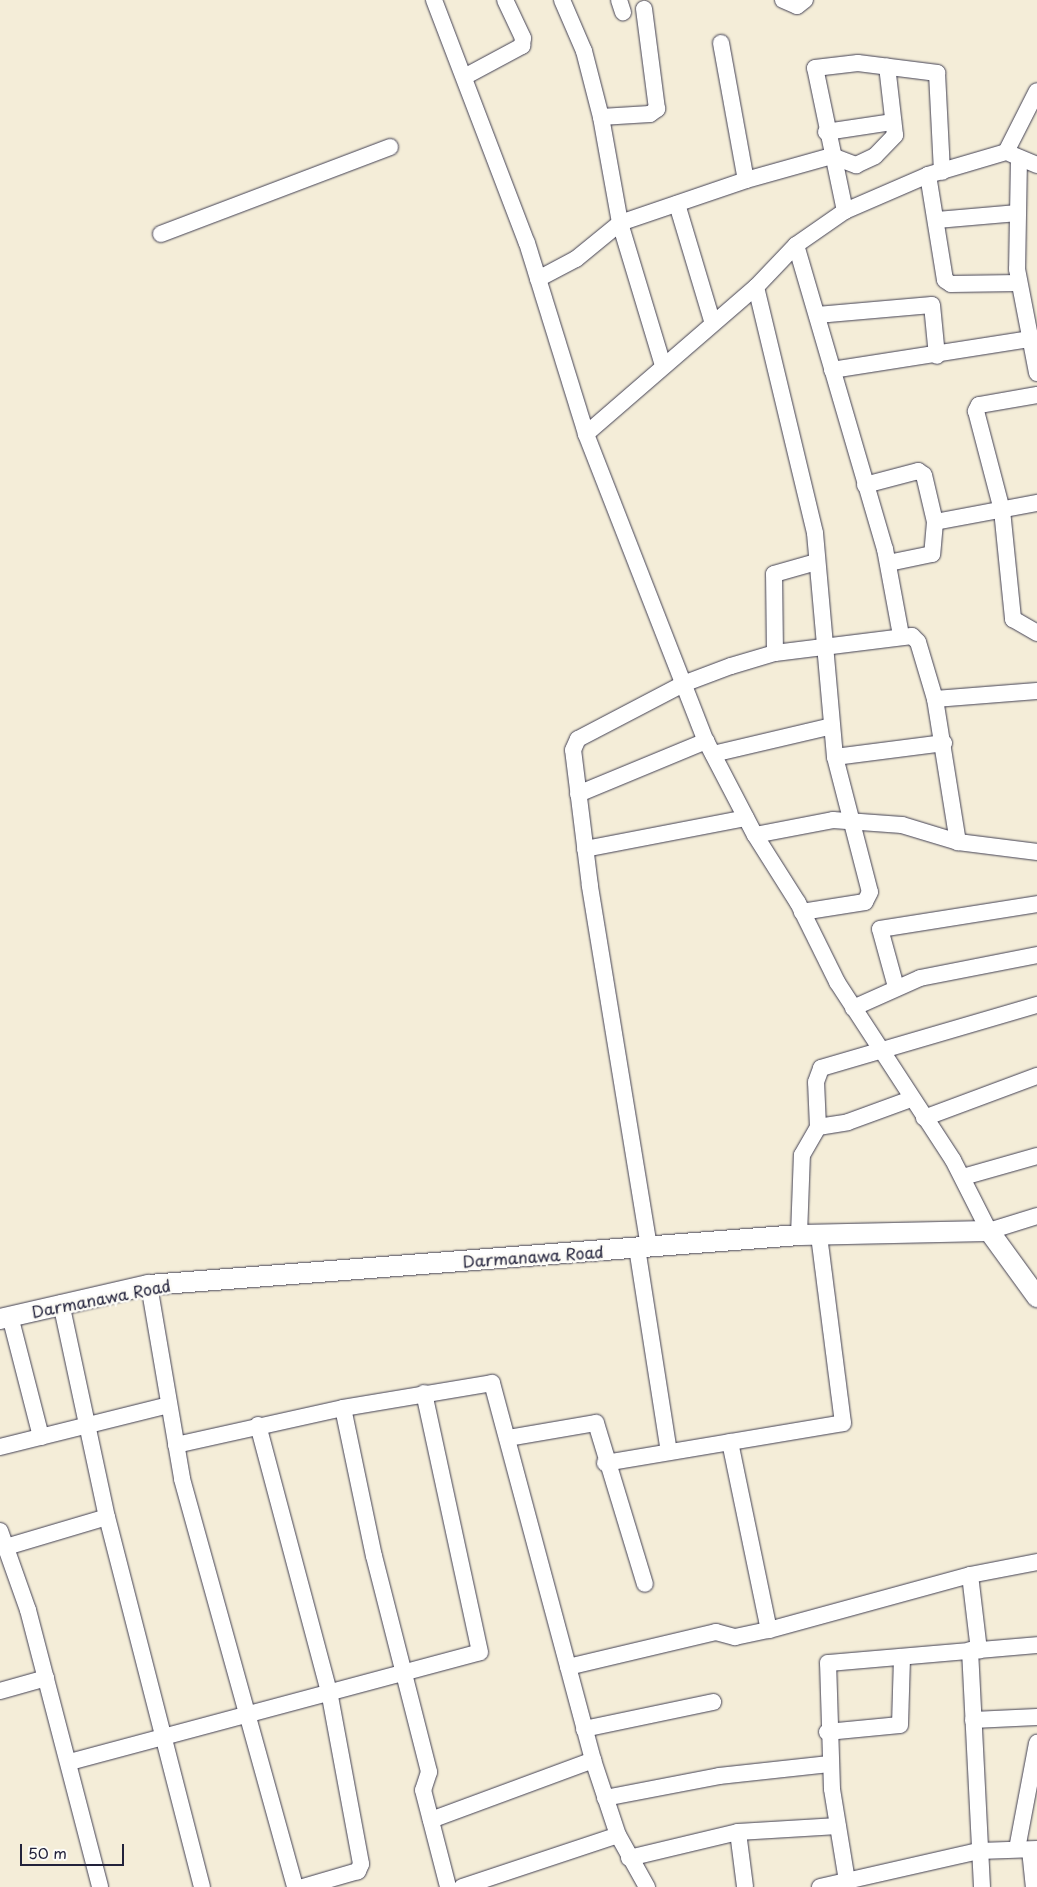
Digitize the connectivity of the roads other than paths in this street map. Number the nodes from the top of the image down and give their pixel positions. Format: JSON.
{"nodes":[{"id":1,"x":434,"y":0,"type":"edge"},
{"id":2,"x":505,"y":0,"type":"edge"},
{"id":3,"x":562,"y":0,"type":"edge"},
{"id":4,"x":783,"y":0,"type":"edge"},
{"id":5,"x":805,"y":0,"type":"edge"},
{"id":6,"x":644,"y":9,"type":"dead end"},
{"id":7,"x":721,"y":43,"type":"dead end"},
{"id":8,"x":887,"y":66,"type":"junction"},
{"id":9,"x":466,"y":76,"type":"junction"},
{"id":10,"x":1037,"y":91,"type":"edge"},
{"id":11,"x":601,"y":117,"type":"junction"},
{"id":12,"x":893,"y":122,"type":"junction"},
{"id":13,"x":826,"y":132,"type":"junction"},
{"id":14,"x":390,"y":147,"type":"dead end"},
{"id":15,"x":1013,"y":155,"type":"junction"},
{"id":16,"x":832,"y":156,"type":"junction"},
{"id":17,"x":1037,"y":165,"type":"edge"},
{"id":18,"x":935,"y":173,"type":"junction"},
{"id":19,"x":746,"y":180,"type":"junction"},
{"id":20,"x":677,"y":204,"type":"junction"},
{"id":21,"x":845,"y":210,"type":"junction"},
{"id":22,"x":1018,"y":213,"type":"junction"},
{"id":23,"x":937,"y":220,"type":"junction"},
{"id":24,"x":620,"y":223,"type":"junction"},
{"id":25,"x":162,"y":234,"type":"dead end"},
{"id":26,"x":796,"y":245,"type":"junction"},
{"id":27,"x":538,"y":279,"type":"junction"},
{"id":28,"x":1019,"y":283,"type":"junction"},
{"id":29,"x":756,"y":287,"type":"junction"},
{"id":30,"x":817,"y":315,"type":"junction"},
{"id":31,"x":712,"y":321,"type":"junction"},
{"id":32,"x":1031,"y":339,"type":"junction"},
{"id":33,"x":937,"y":356,"type":"junction"},
{"id":34,"x":663,"y":365,"type":"junction"},
{"id":35,"x":832,"y":370,"type":"junction"},
{"id":36,"x":1037,"y":373,"type":"edge"},
{"id":37,"x":1037,"y":395,"type":"edge"},
{"id":38,"x":586,"y":434,"type":"junction"},
{"id":39,"x":865,"y":485,"type":"junction"},
{"id":40,"x":1037,"y":503,"type":"edge"},
{"id":41,"x":1002,"y":510,"type":"junction"},
{"id":42,"x":935,"y":522,"type":"junction"},
{"id":43,"x":816,"y":562,"type":"junction"},
{"id":44,"x":888,"y":563,"type":"junction"},
{"id":45,"x":1037,"y":633,"type":"edge"},
{"id":46,"x":901,"y":635,"type":"junction"},
{"id":47,"x":828,"y":646,"type":"junction"},
{"id":48,"x":775,"y":654,"type":"junction"},
{"id":49,"x":683,"y":684,"type":"junction"},
{"id":50,"x":1037,"y":691,"type":"edge"},
{"id":51,"x":935,"y":699,"type":"junction"},
{"id":52,"x":832,"y":726,"type":"junction"},
{"id":53,"x":944,"y":743,"type":"junction"},
{"id":54,"x":710,"y":747,"type":"junction"},
{"id":55,"x":835,"y":758,"type":"junction"},
{"id":56,"x":578,"y":794,"type":"junction"},
{"id":57,"x":746,"y":818,"type":"junction"},
{"id":58,"x":850,"y":821,"type":"junction"},
{"id":59,"x":755,"y":835,"type":"junction"},
{"id":60,"x":958,"y":842,"type":"junction"},
{"id":61,"x":585,"y":849,"type":"junction"},
{"id":62,"x":1037,"y":852,"type":"edge"},
{"id":63,"x":1037,"y":904,"type":"edge"},
{"id":64,"x":802,"y":912,"type":"junction"},
{"id":65,"x":1037,"y":954,"type":"edge"},
{"id":66,"x":896,"y":987,"type":"junction"},
{"id":67,"x":1037,"y":1005,"type":"edge"},
{"id":68,"x":853,"y":1008,"type":"junction"},
{"id":69,"x":878,"y":1048,"type":"junction"},
{"id":70,"x":1037,"y":1076,"type":"edge"},
{"id":71,"x":911,"y":1099,"type":"junction"},
{"id":72,"x":924,"y":1118,"type":"junction"},
{"id":73,"x":818,"y":1127,"type":"junction"},
{"id":74,"x":1037,"y":1156,"type":"edge"},
{"id":75,"x":963,"y":1177,"type":"junction"},
{"id":76,"x":1037,"y":1216,"type":"edge"},
{"id":77,"x":989,"y":1231,"type":"junction"},
{"id":78,"x":799,"y":1235,"type":"junction"},
{"id":79,"x":819,"y":1235,"type":"junction"},
{"id":80,"x":643,"y":1247,"type":"junction"},
{"id":81,"x":148,"y":1285,"type":"junction"},
{"id":82,"x":1037,"y":1297,"type":"edge"},
{"id":83,"x":61,"y":1303,"type":"junction"},
{"id":84,"x":5,"y":1317,"type":"edge"},
{"id":85,"x":424,"y":1393,"type":"junction"},
{"id":86,"x":169,"y":1405,"type":"junction"},
{"id":87,"x":343,"y":1408,"type":"junction"},
{"id":88,"x":258,"y":1424,"type":"junction"},
{"id":89,"x":87,"y":1426,"type":"junction"},
{"id":90,"x":41,"y":1437,"type":"junction"},
{"id":91,"x":508,"y":1438,"type":"junction"},
{"id":92,"x":730,"y":1442,"type":"junction"},
{"id":93,"x":176,"y":1445,"type":"junction"},
{"id":94,"x":0,"y":1447,"type":"edge"},
{"id":95,"x":669,"y":1452,"type":"junction"},
{"id":96,"x":604,"y":1463,"type":"junction"},
{"id":97,"x":107,"y":1517,"type":"junction"},
{"id":98,"x":0,"y":1531,"type":"edge"},
{"id":99,"x":6,"y":1547,"type":"junction"},
{"id":100,"x":1037,"y":1562,"type":"edge"},
{"id":101,"x":7,"y":1568,"type":"edge"},
{"id":102,"x":970,"y":1575,"type":"junction"},
{"id":103,"x":645,"y":1584,"type":"dead end"},
{"id":104,"x":769,"y":1630,"type":"junction"},
{"id":105,"x":1037,"y":1645,"type":"edge"},
{"id":106,"x":974,"y":1650,"type":"junction"},
{"id":107,"x":902,"y":1657,"type":"junction"},
{"id":108,"x":568,"y":1667,"type":"junction"},
{"id":109,"x":403,"y":1671,"type":"junction"},
{"id":110,"x":46,"y":1678,"type":"junction"},
{"id":111,"x":0,"y":1691,"type":"edge"},
{"id":112,"x":329,"y":1691,"type":"junction"},
{"id":113,"x":713,"y":1702,"type":"dead end"},
{"id":114,"x":247,"y":1712,"type":"junction"},
{"id":115,"x":1037,"y":1717,"type":"edge"},
{"id":116,"x":973,"y":1720,"type":"junction"},
{"id":117,"x":584,"y":1729,"type":"junction"},
{"id":118,"x":826,"y":1732,"type":"junction"},
{"id":119,"x":165,"y":1735,"type":"junction"},
{"id":120,"x":1037,"y":1743,"type":"edge"},
{"id":121,"x":593,"y":1760,"type":"junction"},
{"id":122,"x":70,"y":1762,"type":"junction"},
{"id":123,"x":829,"y":1764,"type":"junction"},
{"id":124,"x":605,"y":1798,"type":"junction"},
{"id":125,"x":431,"y":1820,"type":"junction"},
{"id":126,"x":838,"y":1826,"type":"junction"},
{"id":127,"x":738,"y":1832,"type":"junction"},
{"id":128,"x":618,"y":1835,"type":"junction"},
{"id":129,"x":1028,"y":1849,"type":"edge"},
{"id":130,"x":979,"y":1851,"type":"junction"},
{"id":131,"x":629,"y":1858,"type":"junction"},
{"id":132,"x":848,"y":1884,"type":"edge"},
{"id":133,"x":100,"y":1887,"type":"edge"},
{"id":134,"x":202,"y":1887,"type":"edge"},
{"id":135,"x":295,"y":1887,"type":"edge"},
{"id":136,"x":303,"y":1887,"type":"edge"},
{"id":137,"x":448,"y":1887,"type":"edge"},
{"id":138,"x":462,"y":1887,"type":"edge"},
{"id":139,"x":647,"y":1887,"type":"edge"},
{"id":140,"x":745,"y":1887,"type":"edge"},
{"id":141,"x":820,"y":1887,"type":"edge"},
{"id":142,"x":982,"y":1887,"type":"edge"},
{"id":143,"x":1034,"y":1887,"type":"edge"}],
"edges":[{"from":1,"to":9,"type":"street"},
{"from":2,"to":9,"type":"street"},
{"from":3,"to":11,"type":"street"},
{"from":4,"to":5,"type":"street"},
{"from":6,"to":11,"type":"street"},
{"from":7,"to":19,"type":"street"},
{"from":8,"to":12,"type":"street"},
{"from":8,"to":13,"type":"street"},
{"from":8,"to":18,"type":"street"},
{"from":9,"to":27,"type":"street"},
{"from":10,"to":15,"type":"street"},
{"from":11,"to":24,"type":"street"},
{"from":12,"to":13,"type":"street"},
{"from":12,"to":16,"type":"street"},
{"from":13,"to":16,"type":"street"},
{"from":14,"to":25,"type":"street"},
{"from":15,"to":17,"type":"street"},
{"from":15,"to":18,"type":"street"},
{"from":15,"to":22,"type":"street"},
{"from":16,"to":19,"type":"street"},
{"from":16,"to":21,"type":"street"},
{"from":18,"to":21,"type":"street"},
{"from":18,"to":23,"type":"street"},
{"from":19,"to":20,"type":"street"},
{"from":20,"to":24,"type":"street"},
{"from":20,"to":31,"type":"street"},
{"from":21,"to":26,"type":"street"},
{"from":22,"to":23,"type":"street"},
{"from":22,"to":28,"type":"street"},
{"from":23,"to":28,"type":"street"},
{"from":24,"to":27,"type":"street"},
{"from":24,"to":34,"type":"street"},
{"from":26,"to":29,"type":"street"},
{"from":26,"to":30,"type":"street"},
{"from":27,"to":38,"type":"street"},
{"from":28,"to":32,"type":"street"},
{"from":29,"to":31,"type":"street"},
{"from":29,"to":43,"type":"street"},
{"from":30,"to":33,"type":"street"},
{"from":30,"to":35,"type":"street"},
{"from":31,"to":34,"type":"street"},
{"from":32,"to":33,"type":"street"},
{"from":32,"to":36,"type":"street"},
{"from":33,"to":35,"type":"street"},
{"from":34,"to":38,"type":"street"},
{"from":35,"to":39,"type":"street"},
{"from":37,"to":41,"type":"street"},
{"from":38,"to":49,"type":"street"},
{"from":39,"to":42,"type":"street"},
{"from":39,"to":44,"type":"street"},
{"from":40,"to":41,"type":"street"},
{"from":41,"to":42,"type":"street"},
{"from":41,"to":45,"type":"street"},
{"from":42,"to":44,"type":"street"},
{"from":43,"to":47,"type":"street"},
{"from":43,"to":48,"type":"street"},
{"from":44,"to":46,"type":"street"},
{"from":46,"to":47,"type":"street"},
{"from":46,"to":51,"type":"street"},
{"from":47,"to":48,"type":"street"},
{"from":47,"to":52,"type":"street"},
{"from":48,"to":49,"type":"street"},
{"from":49,"to":54,"type":"street"},
{"from":49,"to":56,"type":"street"},
{"from":50,"to":51,"type":"street"},
{"from":51,"to":53,"type":"street"},
{"from":52,"to":54,"type":"street"},
{"from":52,"to":55,"type":"street"},
{"from":53,"to":55,"type":"street"},
{"from":53,"to":60,"type":"street"},
{"from":54,"to":56,"type":"street"},
{"from":54,"to":57,"type":"street"},
{"from":55,"to":58,"type":"street"},
{"from":56,"to":61,"type":"street"},
{"from":57,"to":59,"type":"street"},
{"from":57,"to":61,"type":"street"},
{"from":58,"to":59,"type":"street"},
{"from":58,"to":60,"type":"street"},
{"from":58,"to":64,"type":"street"},
{"from":59,"to":64,"type":"street"},
{"from":60,"to":62,"type":"street"},
{"from":61,"to":80,"type":"street"},
{"from":63,"to":66,"type":"street"},
{"from":64,"to":68,"type":"street"},
{"from":65,"to":66,"type":"street"},
{"from":66,"to":68,"type":"street"},
{"from":67,"to":69,"type":"street"},
{"from":68,"to":69,"type":"street"},
{"from":69,"to":71,"type":"street"},
{"from":69,"to":73,"type":"street"},
{"from":70,"to":72,"type":"street"},
{"from":71,"to":72,"type":"street"},
{"from":71,"to":73,"type":"street"},
{"from":72,"to":75,"type":"street"},
{"from":73,"to":78,"type":"street"},
{"from":74,"to":75,"type":"street"},
{"from":75,"to":77,"type":"street"},
{"from":76,"to":77,"type":"street"},
{"from":77,"to":79,"type":"street","name":"Darmanawa Road"},
{"from":77,"to":82,"type":"street"},
{"from":78,"to":79,"type":"street","name":"Darmanawa Road"},
{"from":78,"to":80,"type":"street","name":"Darmanawa Road"},
{"from":79,"to":92,"type":"street"},
{"from":80,"to":81,"type":"street","name":"Darmanawa Road"},
{"from":80,"to":95,"type":"street"},
{"from":81,"to":83,"type":"street","name":"Darmanawa Road"},
{"from":81,"to":86,"type":"street"},
{"from":83,"to":84,"type":"street","name":"Darmanawa Road"},
{"from":83,"to":89,"type":"street"},
{"from":84,"to":90,"type":"street"},
{"from":85,"to":87,"type":"street"},
{"from":85,"to":91,"type":"street"},
{"from":85,"to":109,"type":"street"},
{"from":86,"to":89,"type":"street"},
{"from":86,"to":93,"type":"street"},
{"from":87,"to":88,"type":"street"},
{"from":87,"to":109,"type":"street"},
{"from":88,"to":93,"type":"street"},
{"from":88,"to":112,"type":"street"},
{"from":89,"to":90,"type":"street"},
{"from":89,"to":97,"type":"street"},
{"from":90,"to":94,"type":"street"},
{"from":91,"to":96,"type":"street"},
{"from":91,"to":108,"type":"street"},
{"from":92,"to":95,"type":"street"},
{"from":92,"to":104,"type":"street"},
{"from":93,"to":114,"type":"street"},
{"from":95,"to":96,"type":"street"},
{"from":96,"to":103,"type":"street"},
{"from":97,"to":99,"type":"street"},
{"from":97,"to":119,"type":"street"},
{"from":98,"to":99,"type":"street"},
{"from":99,"to":101,"type":"street"},
{"from":100,"to":102,"type":"street"},
{"from":101,"to":110,"type":"street"},
{"from":102,"to":104,"type":"street"},
{"from":102,"to":106,"type":"street"},
{"from":104,"to":108,"type":"street"},
{"from":105,"to":106,"type":"street"},
{"from":106,"to":107,"type":"street"},
{"from":106,"to":116,"type":"street"},
{"from":107,"to":118,"type":"street"},
{"from":107,"to":118,"type":"street"},
{"from":108,"to":117,"type":"street"},
{"from":109,"to":112,"type":"street"},
{"from":109,"to":125,"type":"street"},
{"from":110,"to":111,"type":"street"},
{"from":110,"to":122,"type":"street"},
{"from":112,"to":114,"type":"street"},
{"from":112,"to":136,"type":"street"},
{"from":113,"to":117,"type":"street"},
{"from":114,"to":119,"type":"street"},
{"from":114,"to":135,"type":"street"},
{"from":115,"to":116,"type":"street"},
{"from":116,"to":130,"type":"street"},
{"from":117,"to":121,"type":"street"},
{"from":118,"to":123,"type":"street"},
{"from":119,"to":122,"type":"street"},
{"from":119,"to":134,"type":"street"},
{"from":120,"to":129,"type":"street"},
{"from":121,"to":124,"type":"street"},
{"from":121,"to":125,"type":"street"},
{"from":122,"to":133,"type":"street"},
{"from":123,"to":124,"type":"street"},
{"from":123,"to":126,"type":"street"},
{"from":124,"to":128,"type":"street"},
{"from":125,"to":137,"type":"street"},
{"from":126,"to":127,"type":"street"},
{"from":126,"to":132,"type":"street"},
{"from":127,"to":131,"type":"street"},
{"from":127,"to":140,"type":"street"},
{"from":128,"to":131,"type":"street"},
{"from":128,"to":138,"type":"street"},
{"from":129,"to":130,"type":"street"},
{"from":129,"to":143,"type":"street"},
{"from":130,"to":132,"type":"street"},
{"from":130,"to":142,"type":"street"},
{"from":131,"to":139,"type":"street"},
{"from":132,"to":141,"type":"street"}]}
